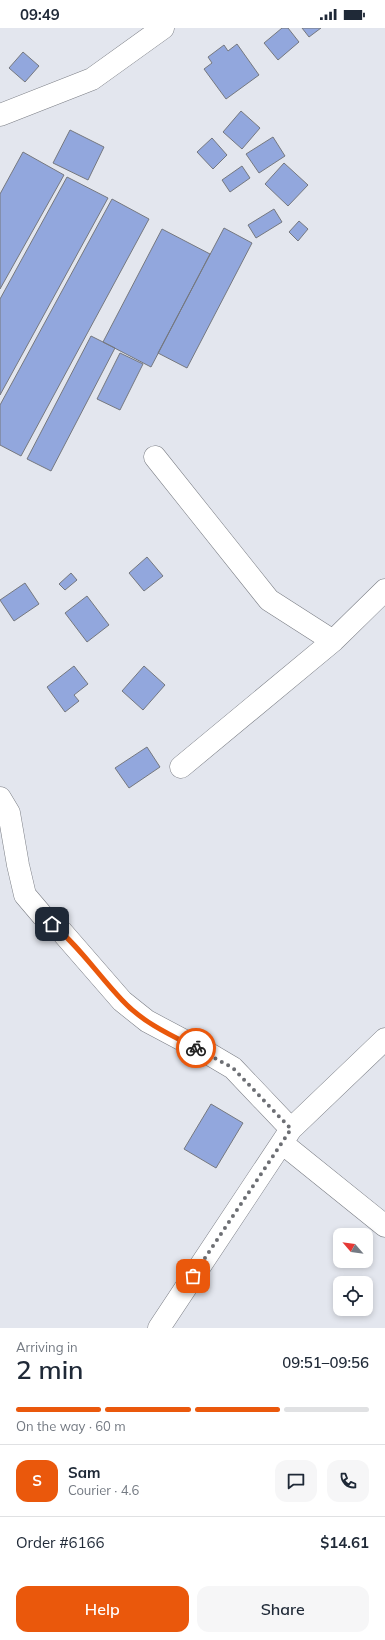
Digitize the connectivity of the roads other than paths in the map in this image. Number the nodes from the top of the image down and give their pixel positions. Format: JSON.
{"nodes":[{"id":1,"x":163,"y":28,"type":"edge"},
{"id":2,"x":0,"y":116,"type":"edge"},
{"id":3,"x":155,"y":457,"type":"dead end"},
{"id":4,"x":385,"y":590,"type":"edge"},
{"id":5,"x":333,"y":641,"type":"junction"},
{"id":6,"x":181,"y":767,"type":"dead end"},
{"id":7,"x":0,"y":798,"type":"edge"},
{"id":8,"x":385,"y":1040,"type":"edge"},
{"id":9,"x":286,"y":1136,"type":"junction"},
{"id":10,"x":385,"y":1226,"type":"edge"},
{"id":11,"x":159,"y":1328,"type":"edge"}],
"edges":[{"from":1,"to":2,"type":"street"},
{"from":3,"to":5,"type":"street"},
{"from":4,"to":5,"type":"street"},
{"from":5,"to":6,"type":"street"},
{"from":7,"to":9,"type":"street"},
{"from":8,"to":9,"type":"street"},
{"from":9,"to":10,"type":"street"},
{"from":9,"to":11,"type":"street"}]}
